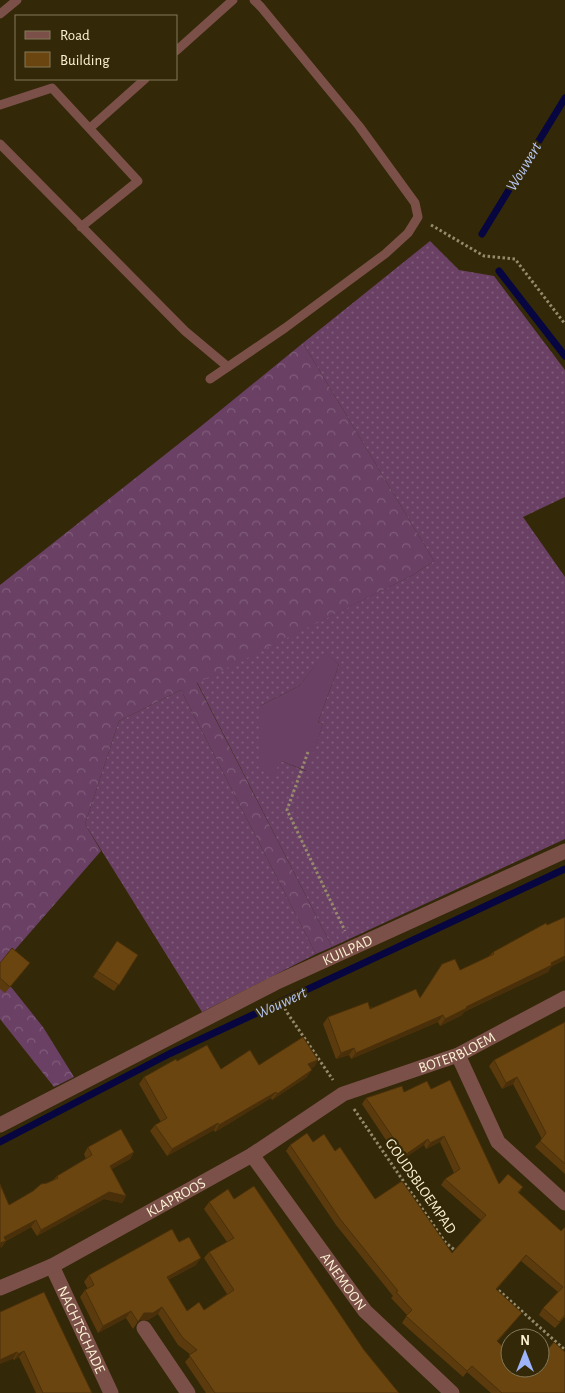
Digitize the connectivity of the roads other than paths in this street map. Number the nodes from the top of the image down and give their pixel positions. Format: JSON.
{"nodes":[{"id":1,"x":17,"y":0,"type":"edge"},
{"id":2,"x":233,"y":0,"type":"edge"},
{"id":3,"x":254,"y":0,"type":"edge"},
{"id":4,"x":0,"y":14,"type":"edge"},
{"id":5,"x":178,"y":49,"type":"edge"},
{"id":6,"x":144,"y":80,"type":"edge"},
{"id":7,"x":0,"y":106,"type":"edge"},
{"id":8,"x":90,"y":128,"type":"junction"},
{"id":9,"x":0,"y":144,"type":"edge"},
{"id":10,"x":81,"y":227,"type":"junction"},
{"id":11,"x":228,"y":367,"type":"junction"},
{"id":12,"x":210,"y":379,"type":"dead end"},
{"id":13,"x":565,"y":851,"type":"edge"},
{"id":14,"x":565,"y":998,"type":"edge"},
{"id":15,"x":458,"y":1054,"type":"junction"},
{"id":16,"x":343,"y":1094,"type":"joint"},
{"id":17,"x":0,"y":1125,"type":"edge"},
{"id":18,"x":252,"y":1155,"type":"junction"},
{"id":19,"x":565,"y":1203,"type":"edge"},
{"id":20,"x":52,"y":1266,"type":"junction"},
{"id":21,"x":0,"y":1288,"type":"edge"},
{"id":22,"x":144,"y":1328,"type":"edge"},
{"id":23,"x":111,"y":1393,"type":"edge"},
{"id":24,"x":188,"y":1393,"type":"edge"},
{"id":25,"x":452,"y":1393,"type":"edge"}],
"edges":[{"from":1,"to":4,"type":"lane"},
{"from":2,"to":5,"type":"lane"},
{"from":3,"to":11,"type":"lane"},
{"from":6,"to":8,"type":"lane"},
{"from":7,"to":8,"type":"lane"},
{"from":8,"to":10,"type":"lane"},
{"from":9,"to":10,"type":"lane"},
{"from":10,"to":11,"type":"lane"},
{"from":11,"to":12,"type":"lane"},
{"from":13,"to":17,"type":"street","name":"KUILPAD"},
{"from":14,"to":15,"type":"street","name":"BOTERBLOEM"},
{"from":15,"to":16,"type":"street","name":"BOTERBLOEM"},
{"from":15,"to":19,"type":"street"},
{"from":16,"to":18,"type":"street","name":"KLAPROOS"},
{"from":18,"to":20,"type":"street","name":"KLAPROOS"},
{"from":18,"to":25,"type":"street","name":"ANEMOON"},
{"from":20,"to":21,"type":"street","name":"KLAPROOS"},
{"from":20,"to":23,"type":"street","name":"NACHTSCHADE"},
{"from":22,"to":24,"type":"street"}]}
